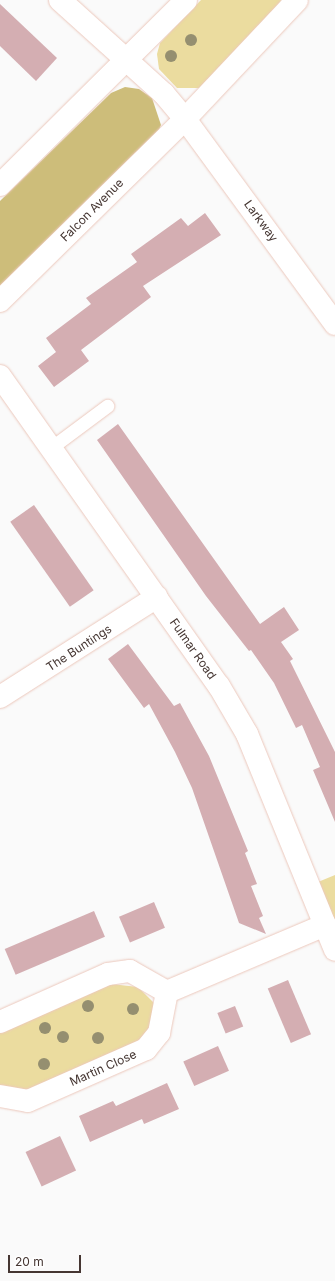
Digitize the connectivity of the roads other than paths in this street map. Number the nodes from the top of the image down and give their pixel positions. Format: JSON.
{"nodes":[{"id":1,"x":60,"y":0,"type":"edge"},
{"id":2,"x":186,"y":0,"type":"edge"},
{"id":3,"x":297,"y":0,"type":"edge"},
{"id":4,"x":128,"y":60,"type":"junction"},
{"id":5,"x":185,"y":119,"type":"junction"},
{"id":6,"x":0,"y":184,"type":"edge"},
{"id":7,"x":0,"y":301,"type":"edge"},
{"id":8,"x":335,"y":324,"type":"edge"},
{"id":9,"x":0,"y":376,"type":"edge"},
{"id":10,"x":107,"y":406,"type":"dead end"},
{"id":11,"x":52,"y":447,"type":"junction"},
{"id":12,"x":156,"y":597,"type":"junction"},
{"id":13,"x":0,"y":697,"type":"edge"},
{"id":14,"x":325,"y":925,"type":"junction"},
{"id":15,"x":335,"y":950,"type":"edge"},
{"id":16,"x":167,"y":992,"type":"junction"},
{"id":17,"x":0,"y":1022,"type":"edge"},
{"id":18,"x":0,"y":1096,"type":"edge"}],
"edges":[{"from":1,"to":4,"type":"street"},
{"from":2,"to":4,"type":"street"},
{"from":3,"to":5,"type":"street","name":"Falcon Avenue"},
{"from":4,"to":5,"type":"street"},
{"from":4,"to":6,"type":"street"},
{"from":5,"to":7,"type":"street","name":"Falcon Avenue"},
{"from":5,"to":8,"type":"street","name":"Larkway"},
{"from":9,"to":11,"type":"street","name":"Fulmar Road"},
{"from":10,"to":11,"type":"lane"},
{"from":11,"to":12,"type":"street","name":"Fulmar Road"},
{"from":12,"to":13,"type":"street","name":"The Buntings"},
{"from":12,"to":14,"type":"street","name":"Fulmar Road"},
{"from":14,"to":15,"type":"street","name":"Fulmar Road"},
{"from":14,"to":16,"type":"street"},
{"from":16,"to":17,"type":"street"},
{"from":16,"to":18,"type":"street","name":"Martin Close"}]}
